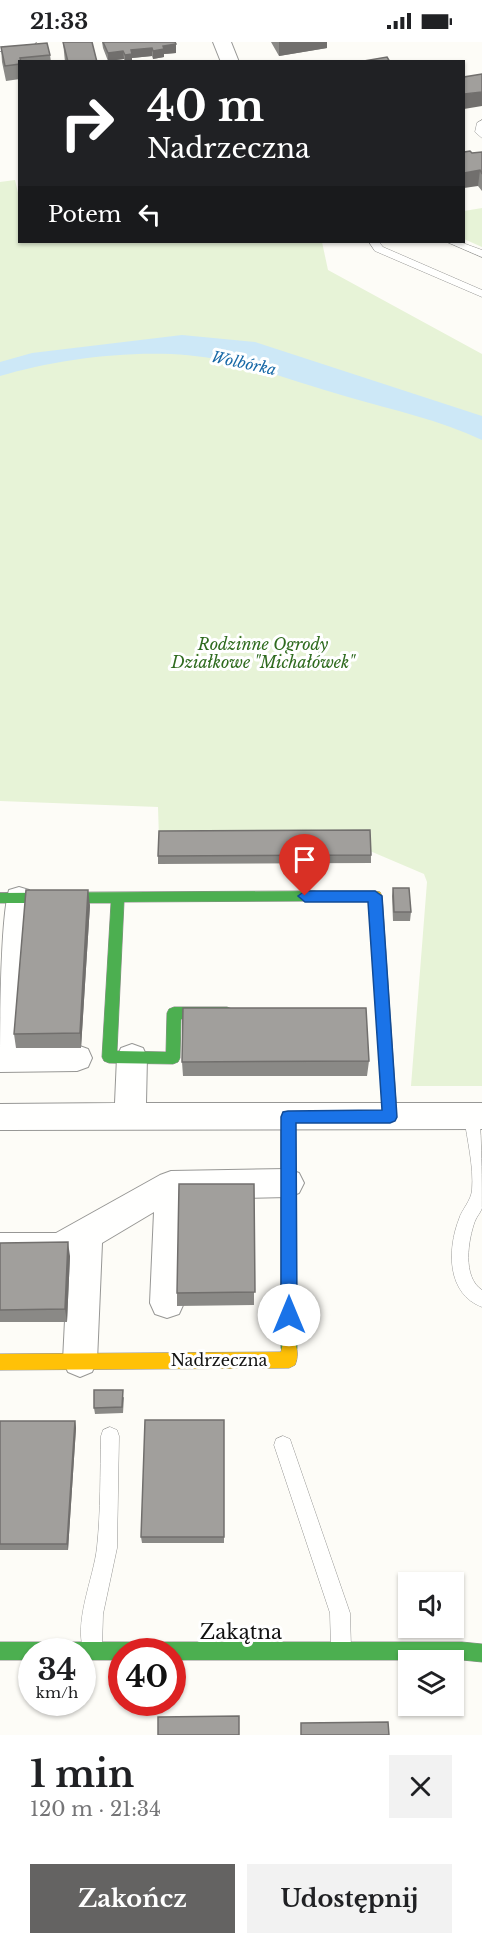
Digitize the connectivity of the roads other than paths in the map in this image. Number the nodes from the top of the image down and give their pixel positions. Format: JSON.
{"nodes":[{"id":1,"x":27,"y":42,"type":"edge"},
{"id":2,"x":222,"y":42,"type":"edge"},
{"id":3,"x":0,"y":46,"type":"edge"},
{"id":4,"x":229,"y":60,"type":"edge"},
{"id":5,"x":482,"y":123,"type":"edge"},
{"id":6,"x":482,"y":135,"type":"edge"},
{"id":7,"x":375,"y":243,"type":"edge"},
{"id":8,"x":454,"y":243,"type":"edge"},
{"id":9,"x":482,"y":254,"type":"edge"},
{"id":10,"x":482,"y":294,"type":"edge"},
{"id":11,"x":118,"y":897,"type":"junction"},
{"id":12,"x":10,"y":898,"type":"edge"},
{"id":13,"x":244,"y":1013,"type":"edge"},
{"id":14,"x":77,"y":1058,"type":"dead end"},
{"id":15,"x":132,"y":1058,"type":"junction"},
{"id":16,"x":2,"y":1059,"type":"edge"},
{"id":17,"x":477,"y":1116,"type":"edge"},
{"id":18,"x":0,"y":1117,"type":"edge"},
{"id":19,"x":288,"y":1117,"type":"junction"},
{"id":20,"x":390,"y":1117,"type":"junction"},
{"id":21,"x":130,"y":1118,"type":"junction"},
{"id":22,"x":288,"y":1183,"type":"junction"},
{"id":23,"x":171,"y":1185,"type":"junction"},
{"id":24,"x":86,"y":1235,"type":"junction"},
{"id":25,"x":0,"y":1248,"type":"edge"},
{"id":26,"x":482,"y":1299,"type":"edge"},
{"id":27,"x":167,"y":1303,"type":"dead end"},
{"id":28,"x":80,"y":1361,"type":"junction"},
{"id":29,"x":0,"y":1362,"type":"edge"},
{"id":30,"x":110,"y":1436,"type":"dead end"},
{"id":31,"x":283,"y":1445,"type":"dead end"},
{"id":32,"x":92,"y":1638,"type":"edge"},
{"id":33,"x":341,"y":1651,"type":"junction"},
{"id":34,"x":0,"y":1652,"type":"edge"},
{"id":35,"x":18,"y":1652,"type":"edge"},
{"id":36,"x":96,"y":1652,"type":"edge"},
{"id":37,"x":482,"y":1653,"type":"edge"}],
"edges":[{"from":1,"to":3,"type":"street"},
{"from":2,"to":4,"type":"street"},
{"from":5,"to":6,"type":"lane"},
{"from":7,"to":10,"type":"lane"},
{"from":8,"to":9,"type":"lane"},
{"from":11,"to":12,"type":"street"},
{"from":11,"to":15,"type":"street"},
{"from":11,"to":20,"type":"street"},
{"from":12,"to":16,"type":"street"},
{"from":13,"to":15,"type":"street"},
{"from":14,"to":16,"type":"street"},
{"from":15,"to":21,"type":"street"},
{"from":17,"to":20,"type":"street"},
{"from":17,"to":26,"type":"lane"},
{"from":18,"to":21,"type":"street"},
{"from":19,"to":20,"type":"street"},
{"from":19,"to":21,"type":"street"},
{"from":19,"to":22,"type":"street","name":"Nadrzeczna"},
{"from":22,"to":23,"type":"street"},
{"from":22,"to":28,"type":"street","name":"Nadrzeczna"},
{"from":23,"to":24,"type":"street"},
{"from":23,"to":27,"type":"street"},
{"from":24,"to":25,"type":"street"},
{"from":24,"to":28,"type":"street"},
{"from":28,"to":29,"type":"street","name":"Nadrzeczna"},
{"from":30,"to":32,"type":"lane"},
{"from":31,"to":33,"type":"lane"},
{"from":33,"to":36,"type":"street","name":"Zakątna"},
{"from":33,"to":37,"type":"street","name":"Zakątna"},
{"from":34,"to":35,"type":"street","name":"Zakątna"}]}
